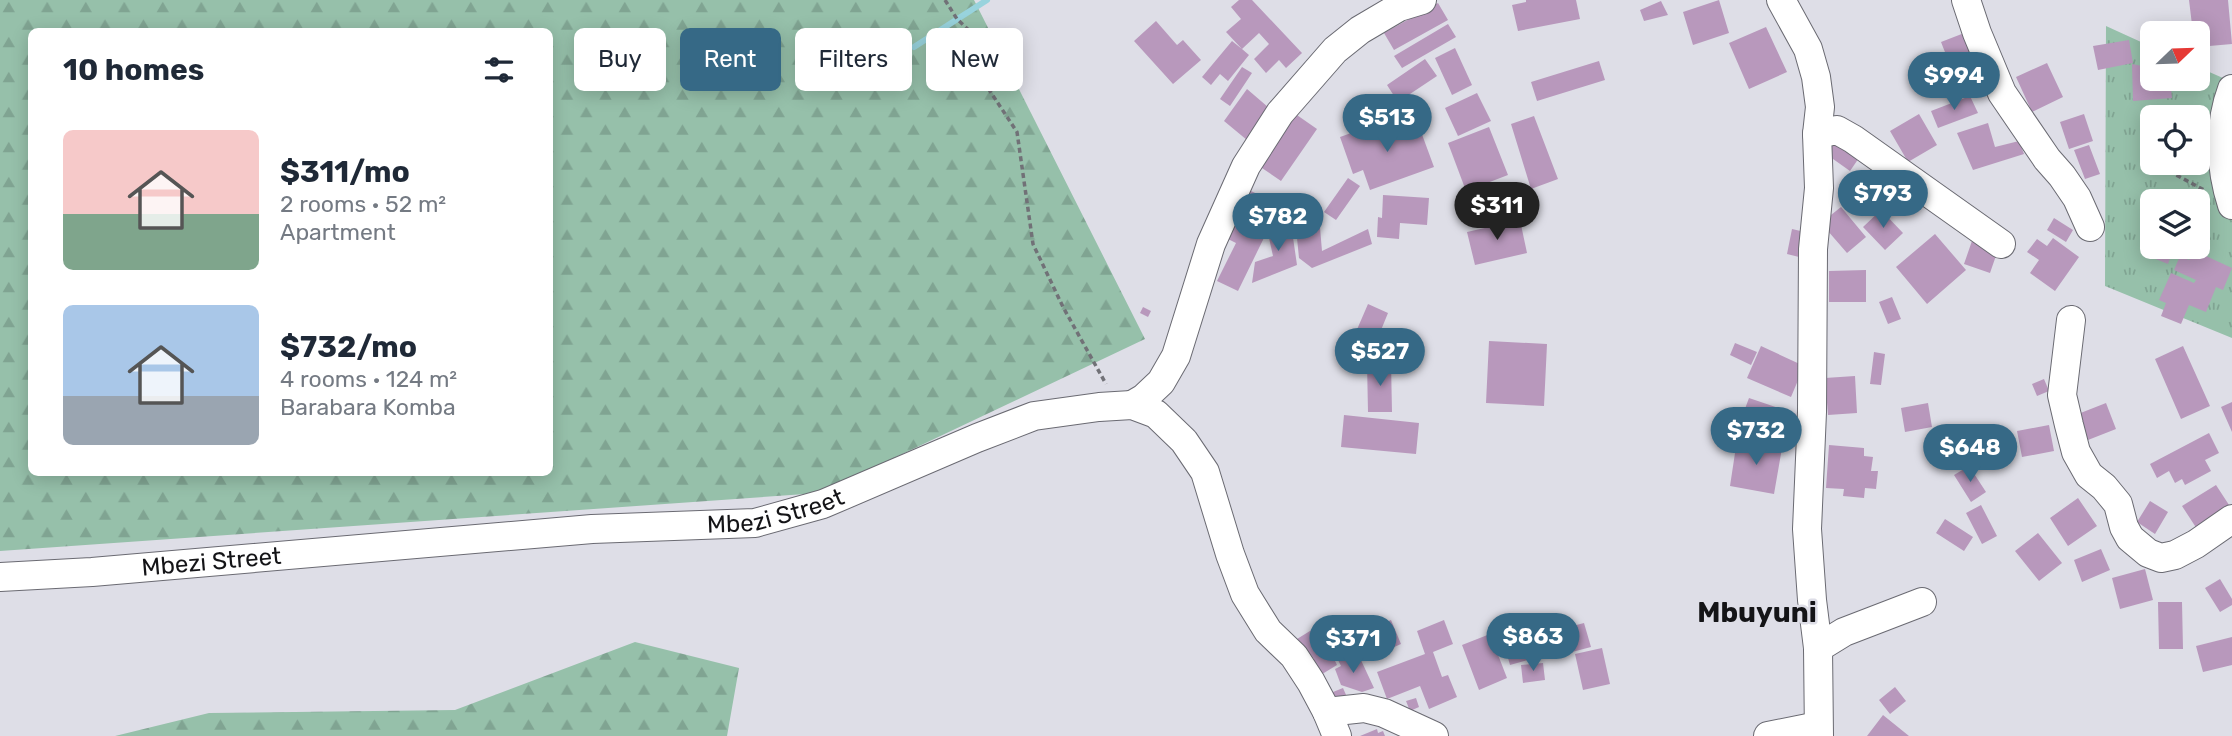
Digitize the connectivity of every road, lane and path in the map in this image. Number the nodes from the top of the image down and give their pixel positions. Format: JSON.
{"nodes":[{"id":1,"x":945,"y":0,"type":"edge"},
{"id":2,"x":1422,"y":0,"type":"edge"},
{"id":3,"x":1781,"y":0,"type":"edge"},
{"id":4,"x":1966,"y":0,"type":"edge"},
{"id":5,"x":2232,"y":89,"type":"edge"},
{"id":6,"x":1817,"y":134,"type":"junction"},
{"id":7,"x":2178,"y":175,"type":"edge"},
{"id":8,"x":2221,"y":200,"type":"edge"},
{"id":9,"x":2090,"y":227,"type":"dead end"},
{"id":10,"x":2001,"y":244,"type":"dead end"},
{"id":11,"x":2071,"y":320,"type":"dead end"},
{"id":12,"x":1125,"y":405,"type":"junction"},
{"id":13,"x":2232,"y":519,"type":"edge"},
{"id":14,"x":0,"y":577,"type":"edge"},
{"id":15,"x":1922,"y":601,"type":"dead end"},
{"id":16,"x":1818,"y":648,"type":"junction"},
{"id":17,"x":1332,"y":724,"type":"edge"},
{"id":18,"x":1819,"y":731,"type":"edge"},
{"id":19,"x":1434,"y":736,"type":"edge"},
{"id":20,"x":1768,"y":736,"type":"edge"}],
"edges":[{"from":1,"to":12,"type":"path"},
{"from":2,"to":12,"type":"street"},
{"from":3,"to":6,"type":"street"},
{"from":4,"to":9,"type":"street"},
{"from":5,"to":8,"type":"street"},
{"from":6,"to":10,"type":"street"},
{"from":6,"to":16,"type":"street"},
{"from":7,"to":8,"type":"path"},
{"from":11,"to":13,"type":"street"},
{"from":12,"to":14,"type":"street","name":"Mbezi Street"},
{"from":12,"to":17,"type":"street"},
{"from":15,"to":16,"type":"street"},
{"from":16,"to":18,"type":"street"},
{"from":17,"to":19,"type":"street"},
{"from":18,"to":20,"type":"street"}]}
